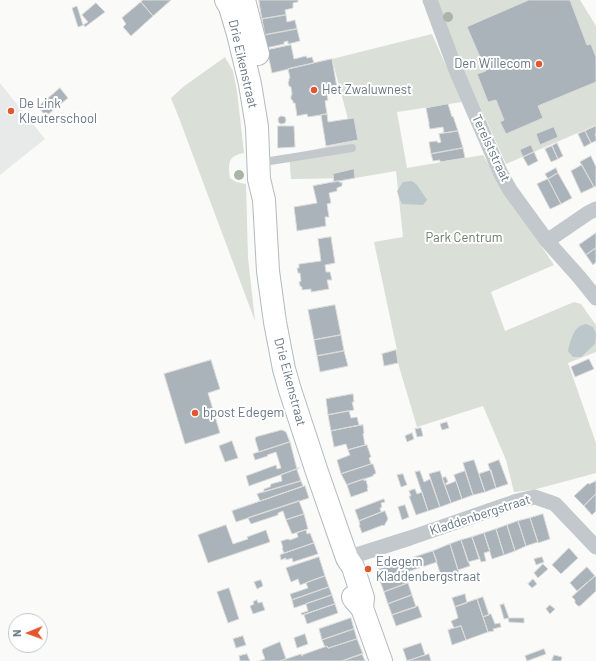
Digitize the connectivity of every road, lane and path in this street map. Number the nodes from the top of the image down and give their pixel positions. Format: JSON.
{"nodes":[{"id":1,"x":226,"y":0,"type":"edge"},
{"id":2,"x":244,"y":0,"type":"edge"},
{"id":3,"x":430,"y":0,"type":"edge"},
{"id":4,"x":245,"y":31,"type":"junction"},
{"id":5,"x":352,"y":148,"type":"dead end"},
{"id":6,"x":270,"y":161,"type":"junction"},
{"id":7,"x":264,"y":200,"type":"junction"},
{"id":8,"x":596,"y":209,"type":"edge"},
{"id":9,"x":547,"y":241,"type":"junction"},
{"id":10,"x":596,"y":298,"type":"edge"},
{"id":11,"x":596,"y":547,"type":"edge"},
{"id":12,"x":347,"y":558,"type":"junction"},
{"id":13,"x":381,"y":661,"type":"edge"}],
"edges":[{"from":1,"to":4,"type":"street","name":"Drie Eikenstraat"},
{"from":2,"to":4,"type":"street","name":"Drie Eikenstraat"},
{"from":3,"to":9,"type":"street","name":"Terelststraat"},
{"from":4,"to":6,"type":"street","name":"Drie Eikenstraat"},
{"from":4,"to":7,"type":"street","name":"Drie Eikenstraat"},
{"from":5,"to":6,"type":"lane"},
{"from":6,"to":7,"type":"street","name":"Drie Eikenstraat"},
{"from":7,"to":12,"type":"street","name":"Drie Eikenstraat"},
{"from":8,"to":9,"type":"street"},
{"from":9,"to":10,"type":"street","name":"Terelststraat"},
{"from":11,"to":12,"type":"street","name":"Kladdenbergstraat"},
{"from":12,"to":13,"type":"street","name":"Drie Eikenstraat"}]}
